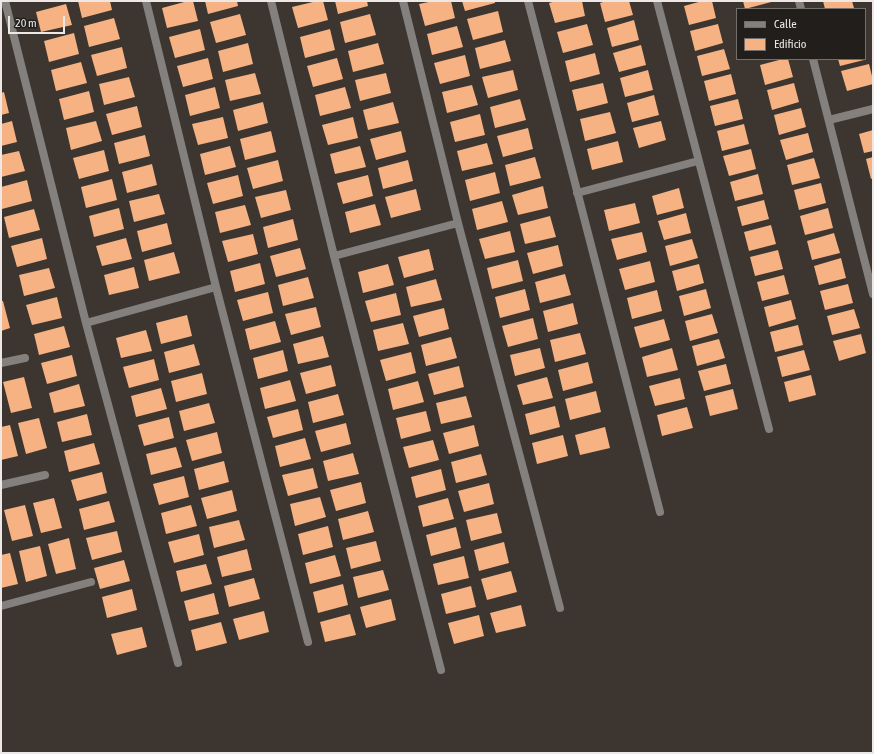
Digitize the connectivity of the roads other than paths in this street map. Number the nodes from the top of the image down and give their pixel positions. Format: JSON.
{"nodes":[{"id":1,"x":5,"y":1,"type":"edge"},
{"id":2,"x":146,"y":1,"type":"edge"},
{"id":3,"x":271,"y":1,"type":"edge"},
{"id":4,"x":402,"y":1,"type":"edge"},
{"id":5,"x":528,"y":1,"type":"edge"},
{"id":6,"x":657,"y":1,"type":"edge"},
{"id":7,"x":814,"y":60,"type":"edge"},
{"id":8,"x":873,"y":109,"type":"edge"},
{"id":9,"x":829,"y":120,"type":"junction"},
{"id":10,"x":698,"y":161,"type":"junction"},
{"id":11,"x":577,"y":193,"type":"junction"},
{"id":12,"x":458,"y":223,"type":"junction"},
{"id":13,"x":334,"y":256,"type":"junction"},
{"id":14,"x":216,"y":287,"type":"junction"},
{"id":15,"x":873,"y":294,"type":"edge"},
{"id":16,"x":86,"y":323,"type":"junction"},
{"id":17,"x":25,"y":358,"type":"dead end"},
{"id":18,"x":1,"y":364,"type":"edge"},
{"id":19,"x":768,"y":429,"type":"dead end"},
{"id":20,"x":45,"y":475,"type":"dead end"},
{"id":21,"x":1,"y":485,"type":"edge"},
{"id":22,"x":660,"y":512,"type":"dead end"},
{"id":23,"x":91,"y":582,"type":"dead end"},
{"id":24,"x":1,"y":606,"type":"edge"},
{"id":25,"x":560,"y":608,"type":"dead end"},
{"id":26,"x":308,"y":642,"type":"dead end"},
{"id":27,"x":178,"y":663,"type":"dead end"},
{"id":28,"x":441,"y":670,"type":"dead end"}],
"edges":[{"from":1,"to":16,"type":"street"},
{"from":2,"to":14,"type":"street"},
{"from":3,"to":13,"type":"street"},
{"from":4,"to":12,"type":"street"},
{"from":5,"to":11,"type":"street"},
{"from":6,"to":10,"type":"street"},
{"from":7,"to":9,"type":"street"},
{"from":8,"to":9,"type":"street"},
{"from":9,"to":15,"type":"street"},
{"from":10,"to":11,"type":"street"},
{"from":10,"to":19,"type":"street"},
{"from":11,"to":22,"type":"street"},
{"from":12,"to":13,"type":"street"},
{"from":12,"to":25,"type":"street"},
{"from":13,"to":28,"type":"street"},
{"from":14,"to":16,"type":"street"},
{"from":14,"to":26,"type":"street"},
{"from":16,"to":27,"type":"street"},
{"from":17,"to":18,"type":"street"},
{"from":20,"to":21,"type":"street"},
{"from":23,"to":24,"type":"street"}]}
